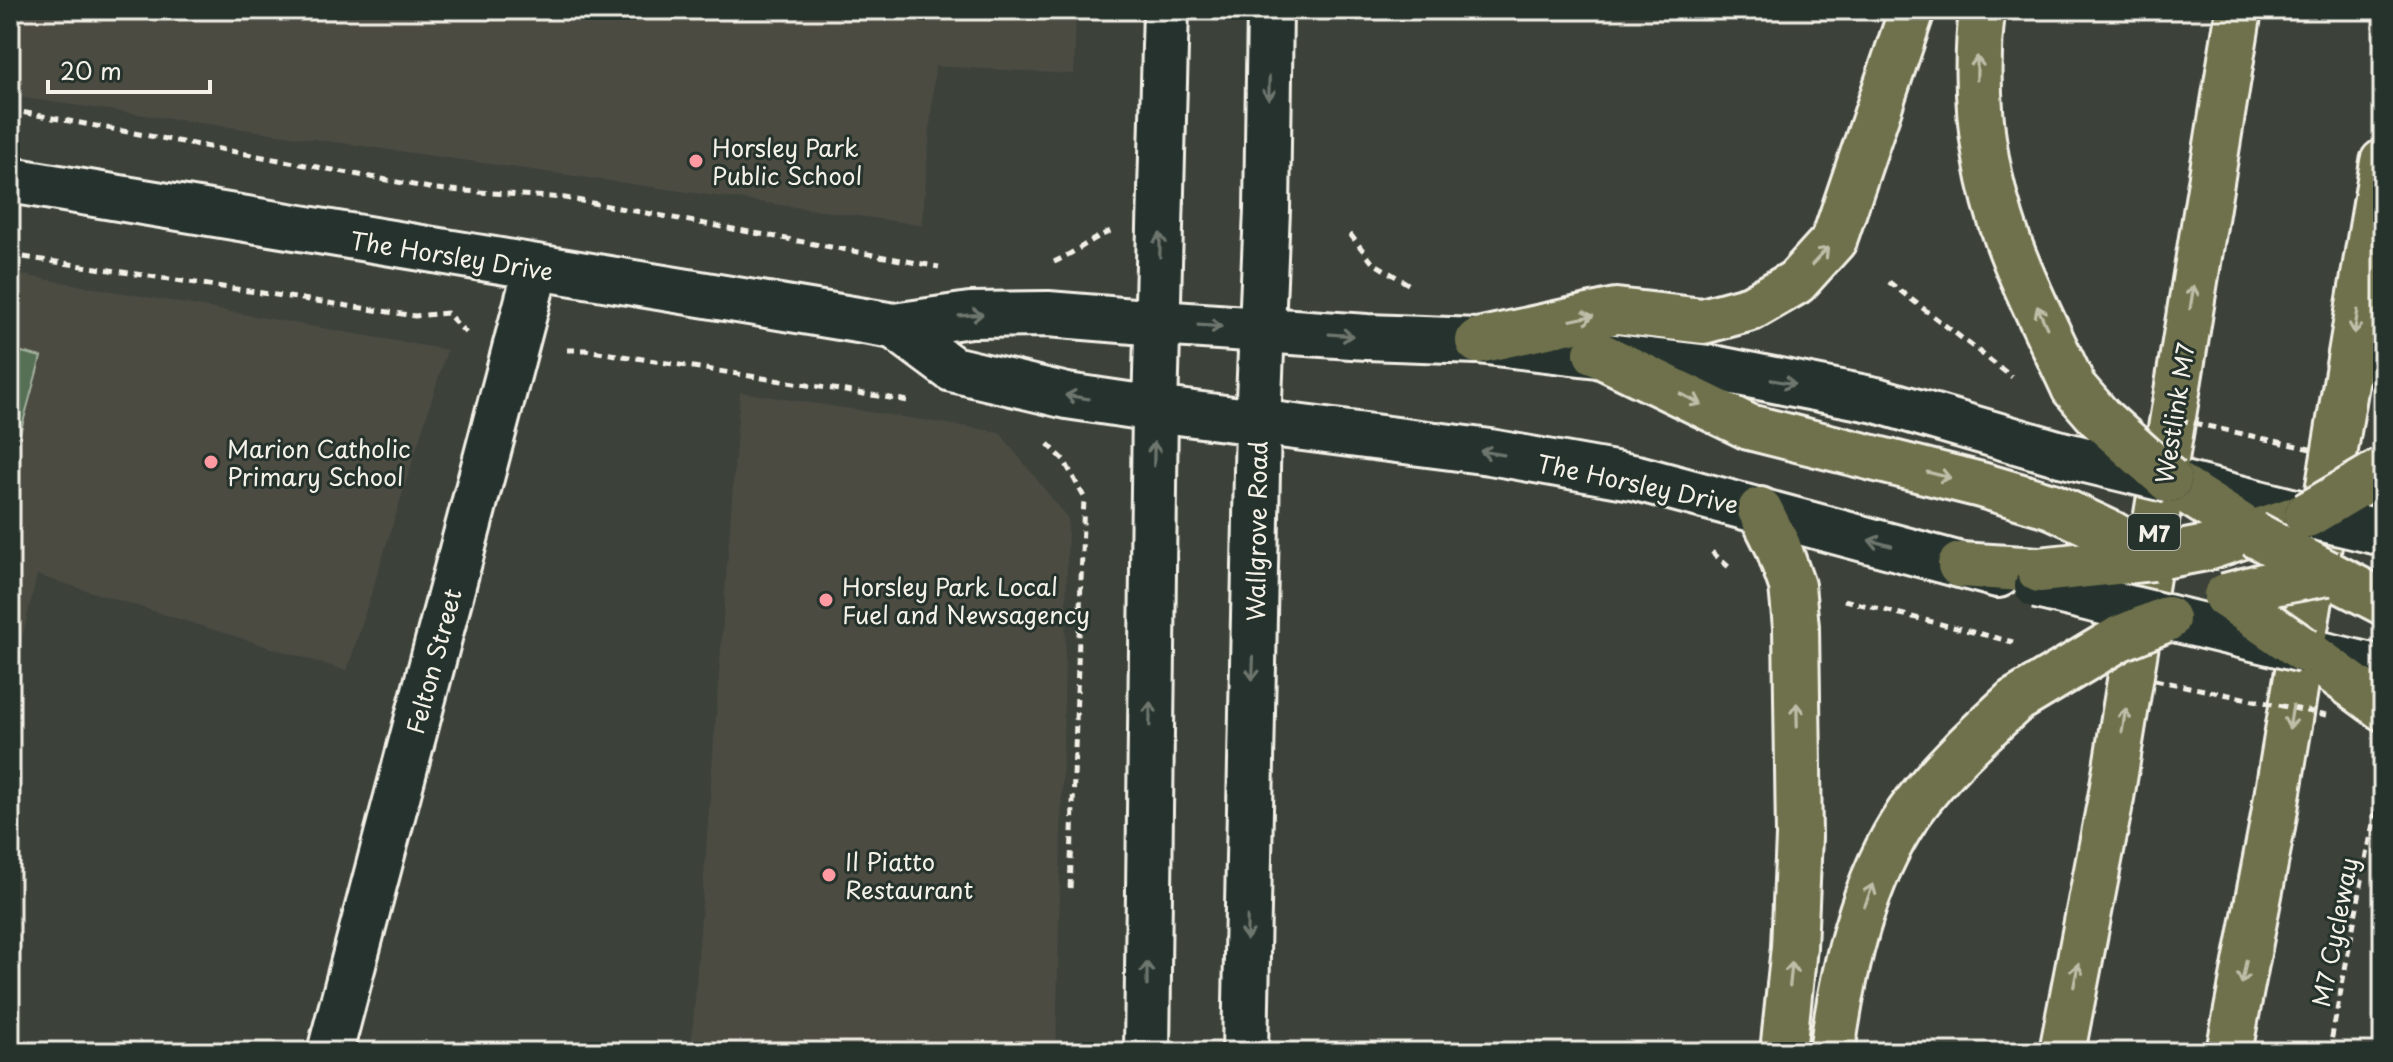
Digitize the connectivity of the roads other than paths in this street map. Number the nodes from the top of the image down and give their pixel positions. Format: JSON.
{"nodes":[{"id":1,"x":1166,"y":10,"type":"edge"},
{"id":2,"x":1270,"y":10,"type":"edge"},
{"id":3,"x":1912,"y":10,"type":"edge"},
{"id":4,"x":1982,"y":10,"type":"edge"},
{"id":5,"x":2239,"y":10,"type":"edge"},
{"id":6,"x":2383,"y":162,"type":"edge"},
{"id":7,"x":10,"y":180,"type":"edge"},
{"id":8,"x":536,"y":269,"type":"junction"},
{"id":9,"x":1158,"y":323,"type":"junction"},
{"id":10,"x":894,"y":326,"type":"junction"},
{"id":11,"x":1263,"y":330,"type":"junction"},
{"id":12,"x":1478,"y":341,"type":"junction"},
{"id":13,"x":1596,"y":353,"type":"junction"},
{"id":14,"x":1155,"y":409,"type":"junction"},
{"id":15,"x":1258,"y":422,"type":"junction"},
{"id":16,"x":2383,"y":470,"type":"edge"},
{"id":17,"x":2169,"y":480,"type":"junction"},
{"id":18,"x":1760,"y":510,"type":"junction"},
{"id":19,"x":2307,"y":515,"type":"junction"},
{"id":20,"x":2383,"y":533,"type":"edge"},
{"id":21,"x":2254,"y":534,"type":"junction"},
{"id":22,"x":2153,"y":558,"type":"junction"},
{"id":23,"x":1960,"y":565,"type":"joint"},
{"id":24,"x":2383,"y":566,"type":"edge"},
{"id":25,"x":2327,"y":573,"type":"junction"},
{"id":26,"x":2038,"y":578,"type":"junction"},
{"id":27,"x":2226,"y":596,"type":"junction"},
{"id":28,"x":2383,"y":602,"type":"edge"},
{"id":29,"x":2167,"y":619,"type":"junction"},
{"id":30,"x":2304,"y":650,"type":"junction"},
{"id":31,"x":2383,"y":669,"type":"edge"},
{"id":32,"x":2383,"y":708,"type":"edge"},
{"id":33,"x":330,"y":1052,"type":"edge"},
{"id":34,"x":1147,"y":1052,"type":"edge"},
{"id":35,"x":1245,"y":1052,"type":"edge"},
{"id":36,"x":1783,"y":1052,"type":"edge"},
{"id":37,"x":1832,"y":1052,"type":"edge"},
{"id":38,"x":2062,"y":1052,"type":"edge"},
{"id":39,"x":2229,"y":1052,"type":"edge"}],
"edges":[{"from":9,"to":1,"type":"main road","one_way":true},
{"from":2,"to":11,"type":"main road","name":"Wallgrove Road","one_way":true},
{"from":12,"to":3,"type":"highway","one_way":true},
{"from":17,"to":4,"type":"highway","one_way":true,"bridge":true},
{"from":38,"to":5,"type":"highway","name":"Westlink M7","number":"M7","one_way":true},
{"from":6,"to":39,"type":"highway","one_way":true},
{"from":7,"to":8,"type":"main road","name":"The Horsley Drive"},
{"from":8,"to":10,"type":"main road","name":"The Horsley Drive"},
{"from":8,"to":33,"type":"main road","name":"Felton Street"},
{"from":10,"to":9,"type":"main road","name":"The Horsley Drive","one_way":true},
{"from":9,"to":11,"type":"main road","name":"The Horsley Drive","one_way":true},
{"from":9,"to":14,"type":"main road"},
{"from":14,"to":10,"type":"main road","name":"The Horsley Drive","one_way":true},
{"from":11,"to":12,"type":"main road","name":"The Horsley Drive","one_way":true},
{"from":11,"to":15,"type":"main road","name":"Wallgrove Road"},
{"from":12,"to":13,"type":"main road","name":"The Horsley Drive"},
{"from":13,"to":17,"type":"main road","name":"The Horsley Drive","one_way":true,"bridge":true},
{"from":13,"to":22,"type":"highway","one_way":true,"bridge":true},
{"from":14,"to":15,"type":"main road","name":"The Horsley Drive"},
{"from":34,"to":14,"type":"main road","one_way":true},
{"from":18,"to":15,"type":"main road","name":"The Horsley Drive","one_way":true},
{"from":15,"to":35,"type":"main road","name":"Wallgrove Road","one_way":true},
{"from":16,"to":19,"type":"highway","bridge":true},
{"from":17,"to":19,"type":"main road","name":"The Horsley Drive"},
{"from":17,"to":21,"type":"highway"},
{"from":23,"to":18,"type":"main road","name":"The Horsley Drive","one_way":true},
{"from":36,"to":18,"type":"highway","one_way":true},
{"from":19,"to":20,"type":"main road","name":"The Horsley Drive","bridge":true},
{"from":19,"to":21,"type":"highway"},
{"from":21,"to":22,"type":"highway"},
{"from":21,"to":25,"type":"highway","bridge":true},
{"from":22,"to":26,"type":"highway","bridge":true},
{"from":22,"to":27,"type":"highway"},
{"from":23,"to":26,"type":"highway"},
{"from":24,"to":25,"type":"highway"},
{"from":25,"to":27,"type":"highway","bridge":true},
{"from":25,"to":28,"type":"highway"},
{"from":26,"to":29,"type":"main road","bridge":true},
{"from":27,"to":29,"type":"highway"},
{"from":27,"to":30,"type":"highway","bridge":true},
{"from":29,"to":30,"type":"main road","bridge":true},
{"from":37,"to":29,"type":"highway","one_way":true,"bridge":true},
{"from":30,"to":31,"type":"main road"},
{"from":30,"to":32,"type":"highway"}]}
